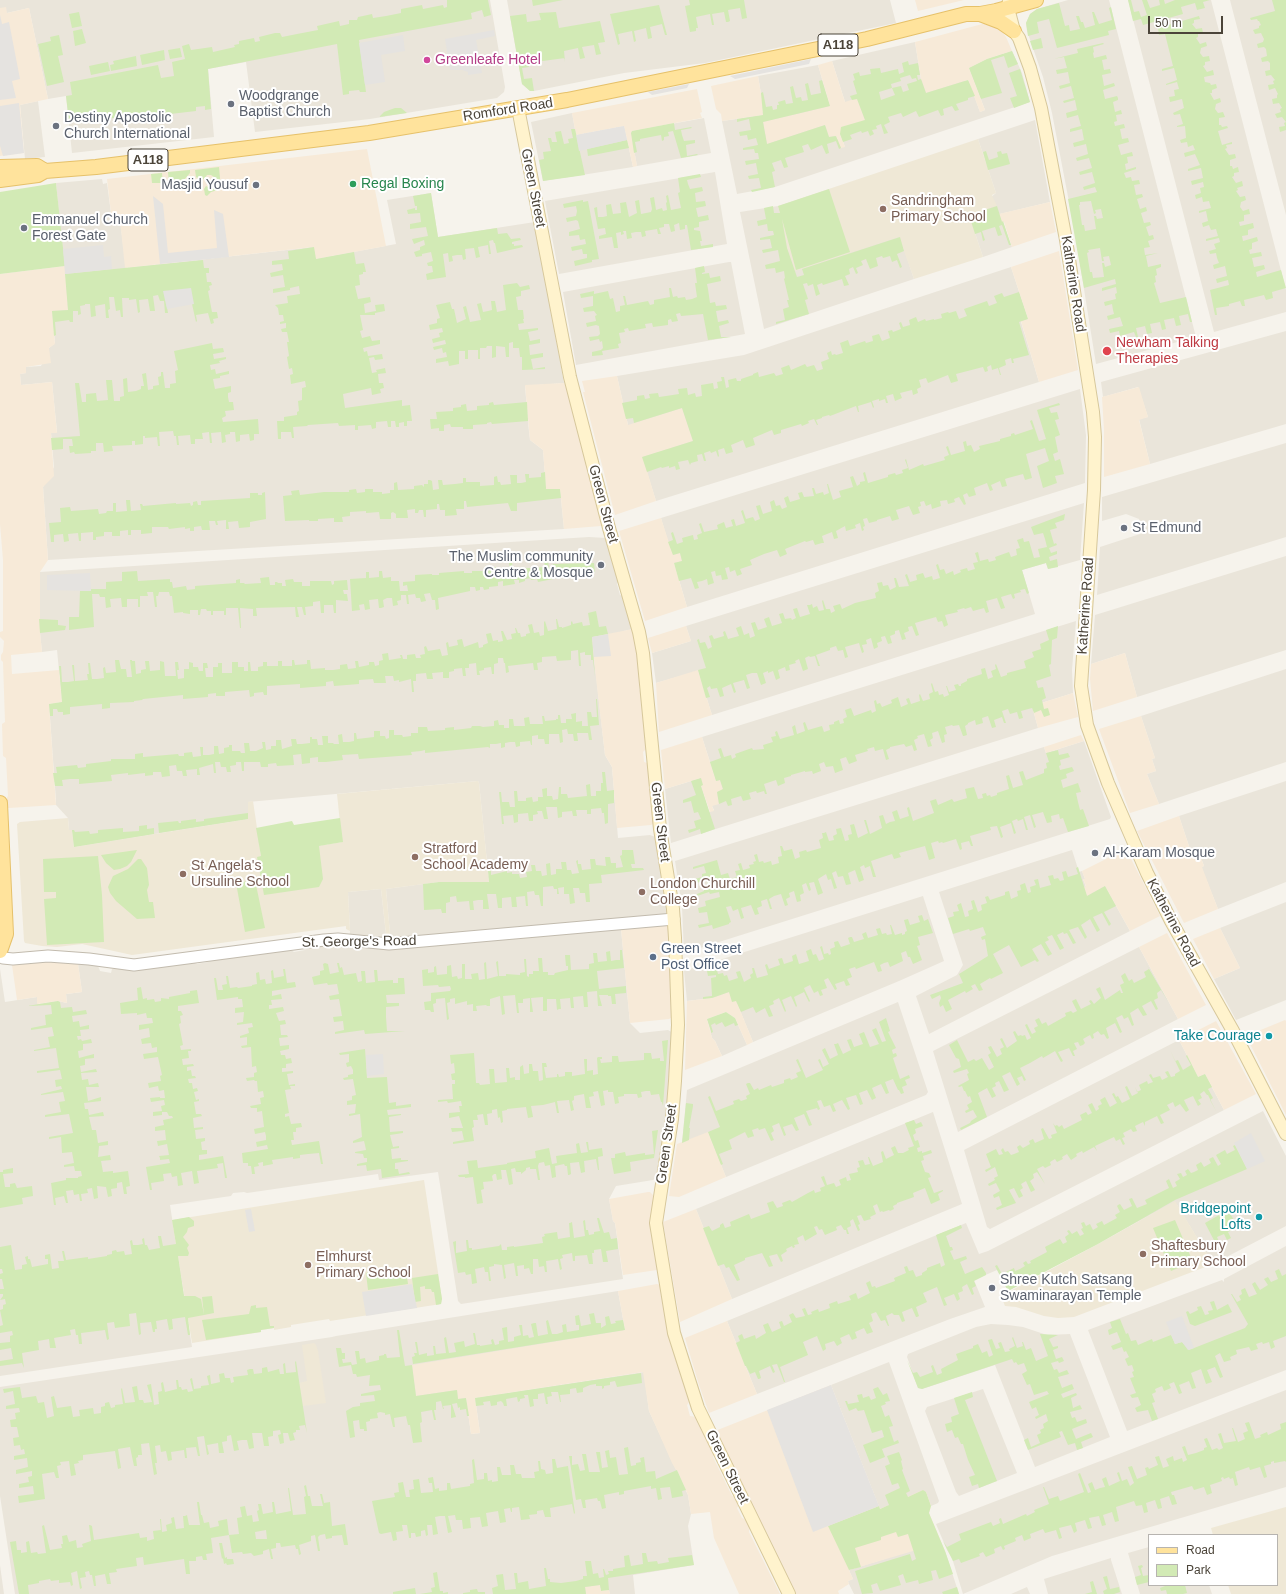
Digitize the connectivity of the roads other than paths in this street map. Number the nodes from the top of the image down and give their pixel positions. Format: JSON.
{"nodes":[{"id":1,"x":1036,"y":0,"type":"edge"},
{"id":2,"x":1008,"y":3,"type":"edge"},
{"id":3,"x":973,"y":14,"type":"junction"},
{"id":4,"x":1016,"y":34,"type":"junction"},
{"id":5,"x":518,"y":108,"type":"junction"},
{"id":6,"x":0,"y":167,"type":"edge"},
{"id":7,"x":45,"y":171,"type":"junction"},
{"id":8,"x":0,"y":180,"type":"edge"},
{"id":9,"x":0,"y":803,"type":"edge"},
{"id":10,"x":674,"y":919,"type":"junction"},
{"id":11,"x":1,"y":954,"type":"edge"},
{"id":12,"x":1286,"y":1134,"type":"edge"},
{"id":13,"x":789,"y":1594,"type":"edge"}],
"edges":[{"from":1,"to":2,"type":"main road","name":"Romford Road","number":"A118"},
{"from":2,"to":3,"type":"main road","name":"Romford Road","number":"A118"},
{"from":2,"to":4,"type":"main road","name":"Katherine Road"},
{"from":3,"to":4,"type":"main road"},
{"from":3,"to":5,"type":"main road","name":"Romford Road","number":"A118"},
{"from":4,"to":12,"type":"main road","name":"Katherine Road"},
{"from":5,"to":7,"type":"main road","name":"Romford Road","number":"A118"},
{"from":5,"to":10,"type":"main road","name":"Green Street"},
{"from":6,"to":7,"type":"main road","name":"Romford Road","number":"A118"},
{"from":7,"to":8,"type":"main road","name":"Romford Road","number":"A118"},
{"from":9,"to":11,"type":"main road"},
{"from":10,"to":11,"type":"street","name":"St. George's Road"},
{"from":10,"to":13,"type":"main road","name":"Green Street"}]}
